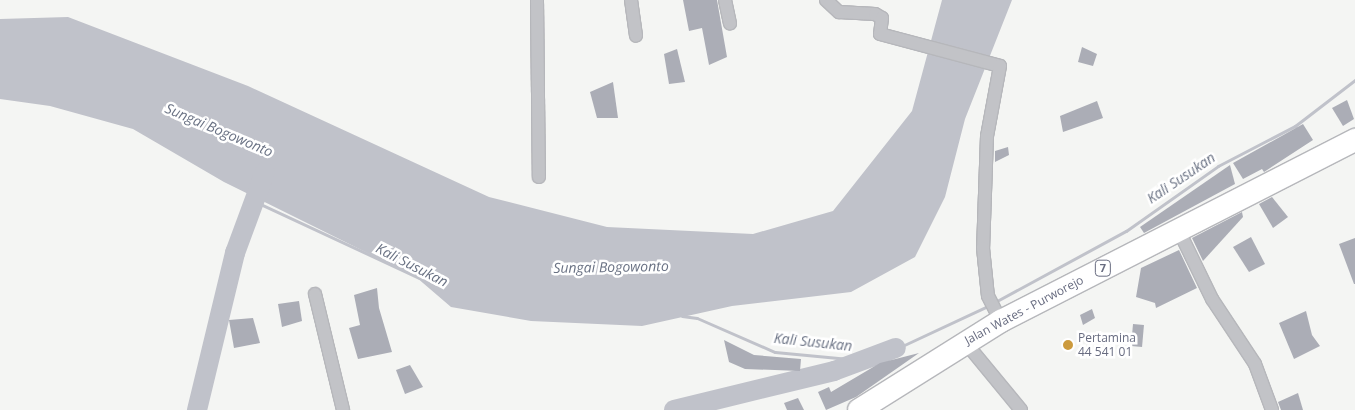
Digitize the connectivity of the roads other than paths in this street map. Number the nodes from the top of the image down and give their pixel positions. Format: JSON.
{"nodes":[{"id":1,"x":537,"y":0,"type":"edge"},
{"id":2,"x":631,"y":0,"type":"edge"},
{"id":3,"x":725,"y":0,"type":"edge"},
{"id":4,"x":826,"y":0,"type":"edge"},
{"id":5,"x":730,"y":24,"type":"dead end"},
{"id":6,"x":636,"y":36,"type":"dead end"},
{"id":7,"x":1355,"y":140,"type":"edge"},
{"id":8,"x":539,"y":177,"type":"dead end"},
{"id":9,"x":1179,"y":231,"type":"junction"},
{"id":10,"x":315,"y":294,"type":"dead end"},
{"id":11,"x":998,"y":316,"type":"junction"},
{"id":12,"x":964,"y":342,"type":"junction"},
{"id":13,"x":343,"y":410,"type":"edge"},
{"id":14,"x":859,"y":410,"type":"edge"},
{"id":15,"x":1021,"y":410,"type":"edge"},
{"id":16,"x":1272,"y":410,"type":"edge"}],
"edges":[{"from":1,"to":8,"type":"street"},
{"from":2,"to":6,"type":"street"},
{"from":3,"to":5,"type":"street"},
{"from":4,"to":11,"type":"street"},
{"from":7,"to":9,"type":"highway","name":"Jalan Wates - Purworejo","number":"7"},
{"from":9,"to":11,"type":"highway","name":"Jalan Wates - Purworejo","number":"7"},
{"from":9,"to":16,"type":"street"},
{"from":10,"to":13,"type":"street"},
{"from":11,"to":12,"type":"highway","name":"Jalan Wates - Purworejo","number":"7"},
{"from":12,"to":14,"type":"highway","name":"Jalan Wates - Purworejo","number":"7"},
{"from":12,"to":15,"type":"street"}]}
